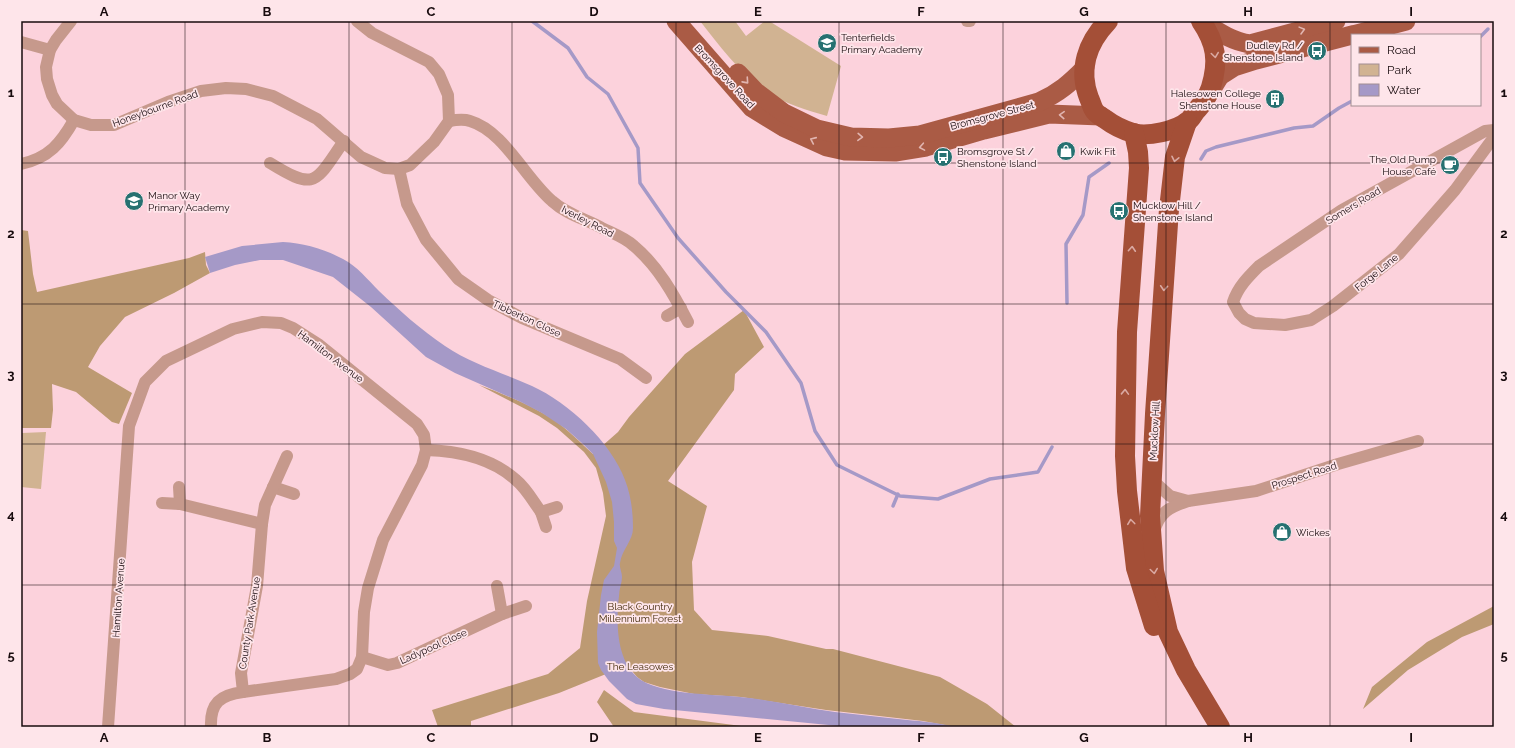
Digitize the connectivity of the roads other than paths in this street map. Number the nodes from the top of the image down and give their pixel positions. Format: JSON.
{"nodes":[{"id":1,"x":71,"y":21,"type":"edge"},
{"id":2,"x":357,"y":21,"type":"edge"},
{"id":3,"x":676,"y":21,"type":"edge"},
{"id":4,"x":692,"y":21,"type":"edge"},
{"id":5,"x":1201,"y":21,"type":"edge"},
{"id":6,"x":1336,"y":21,"type":"edge"},
{"id":7,"x":1406,"y":21,"type":"edge"},
{"id":8,"x":1103,"y":25,"type":"edge"},
{"id":9,"x":1357,"y":34,"type":"edge"},
{"id":10,"x":1351,"y":36,"type":"edge"},
{"id":11,"x":21,"y":42,"type":"edge"},
{"id":12,"x":50,"y":50,"type":"junction"},
{"id":13,"x":1085,"y":68,"type":"junction"},
{"id":14,"x":1210,"y":92,"type":"junction"},
{"id":15,"x":1101,"y":116,"type":"junction"},
{"id":16,"x":74,"y":120,"type":"junction"},
{"id":17,"x":449,"y":121,"type":"junction"},
{"id":18,"x":1187,"y":122,"type":"junction"},
{"id":19,"x":1494,"y":130,"type":"edge"},
{"id":20,"x":1134,"y":133,"type":"junction"},
{"id":21,"x":1494,"y":137,"type":"edge"},
{"id":22,"x":344,"y":141,"type":"junction"},
{"id":23,"x":892,"y":145,"type":"junction"},
{"id":24,"x":270,"y":163,"type":"dead end"},
{"id":25,"x":21,"y":164,"type":"edge"},
{"id":26,"x":399,"y":169,"type":"junction"},
{"id":27,"x":1237,"y":291,"type":"joint"},
{"id":28,"x":681,"y":308,"type":"junction"},
{"id":29,"x":667,"y":316,"type":"dead end"},
{"id":30,"x":688,"y":322,"type":"dead end"},
{"id":31,"x":646,"y":378,"type":"dead end"},
{"id":32,"x":1418,"y":442,"type":"dead end"},
{"id":33,"x":426,"y":450,"type":"junction"},
{"id":34,"x":286,"y":456,"type":"dead end"},
{"id":35,"x":1151,"y":479,"type":"junction"},
{"id":36,"x":179,"y":487,"type":"dead end"},
{"id":37,"x":273,"y":487,"type":"junction"},
{"id":38,"x":294,"y":494,"type":"dead end"},
{"id":39,"x":1188,"y":501,"type":"junction"},
{"id":40,"x":162,"y":503,"type":"dead end"},
{"id":41,"x":180,"y":504,"type":"junction"},
{"id":42,"x":556,"y":507,"type":"dead end"},
{"id":43,"x":541,"y":512,"type":"junction"},
{"id":44,"x":262,"y":524,"type":"junction"},
{"id":45,"x":546,"y":527,"type":"dead end"},
{"id":46,"x":1152,"y":541,"type":"junction"},
{"id":47,"x":497,"y":586,"type":"dead end"},
{"id":48,"x":526,"y":606,"type":"dead end"},
{"id":49,"x":502,"y":614,"type":"junction"},
{"id":50,"x":362,"y":657,"type":"junction"},
{"id":51,"x":243,"y":692,"type":"junction"},
{"id":52,"x":108,"y":727,"type":"edge"},
{"id":53,"x":211,"y":727,"type":"edge"},
{"id":54,"x":1206,"y":727,"type":"edge"},
{"id":55,"x":1220,"y":727,"type":"edge"}],
"edges":[{"from":1,"to":12,"type":"street","name":"Honeybourne Road"},
{"from":2,"to":17,"type":"street"},
{"from":23,"to":3,"type":"main road","name":"Bromsgrove Road","one_way":true},
{"from":4,"to":23,"type":"main road","name":"Bromsgrove Road","one_way":true},
{"from":5,"to":6,"type":"main road","one_way":true},
{"from":5,"to":14,"type":"highway","one_way":true},
{"from":7,"to":9,"type":"main road"},
{"from":8,"to":13,"type":"highway"},
{"from":10,"to":14,"type":"main road"},
{"from":11,"to":12,"type":"street"},
{"from":12,"to":16,"type":"street","name":"Honeybourne Road"},
{"from":13,"to":15,"type":"highway"},
{"from":13,"to":23,"type":"main road","name":"Bromsgrove Street"},
{"from":14,"to":18,"type":"highway"},
{"from":15,"to":20,"type":"highway"},
{"from":15,"to":23,"type":"main road","name":"Bromsgrove Street","one_way":true},
{"from":16,"to":22,"type":"street","name":"Honeybourne Road"},
{"from":16,"to":25,"type":"street"},
{"from":17,"to":26,"type":"street"},
{"from":17,"to":28,"type":"street","name":"Iverley Road"},
{"from":18,"to":20,"type":"highway"},
{"from":18,"to":35,"type":"highway","name":"Mucklow Hill","one_way":true},
{"from":19,"to":27,"type":"street","name":"Somers Road"},
{"from":54,"to":20,"type":"highway","one_way":true},
{"from":21,"to":27,"type":"street","name":"Forge Lane"},
{"from":22,"to":24,"type":"street"},
{"from":22,"to":26,"type":"street","name":"Honeybourne Road"},
{"from":26,"to":31,"type":"street","name":"Tibberton Close"},
{"from":28,"to":29,"type":"street"},
{"from":28,"to":30,"type":"street","name":"Iverley Road"},
{"from":32,"to":39,"type":"street","name":"Prospect Road"},
{"from":33,"to":43,"type":"street"},
{"from":33,"to":50,"type":"street"},
{"from":33,"to":52,"type":"street","name":"Hamilton Avenue"},
{"from":34,"to":37,"type":"street","name":"County Park Avenue"},
{"from":35,"to":39,"type":"street","name":"Prospect Road"},
{"from":35,"to":46,"type":"highway","name":"Mucklow Hill"},
{"from":36,"to":41,"type":"street"},
{"from":37,"to":38,"type":"street"},
{"from":37,"to":44,"type":"street","name":"County Park Avenue"},
{"from":39,"to":46,"type":"street","name":"Prospect Road"},
{"from":40,"to":41,"type":"street"},
{"from":41,"to":44,"type":"street"},
{"from":42,"to":43,"type":"street"},
{"from":43,"to":45,"type":"street"},
{"from":44,"to":51,"type":"street","name":"County Park Avenue"},
{"from":46,"to":55,"type":"highway","name":"Mucklow Hill","one_way":true},
{"from":47,"to":49,"type":"street"},
{"from":48,"to":49,"type":"street","name":"Ladypool Close"},
{"from":49,"to":50,"type":"street","name":"Ladypool Close"},
{"from":50,"to":51,"type":"street"},
{"from":51,"to":53,"type":"street"}]}
